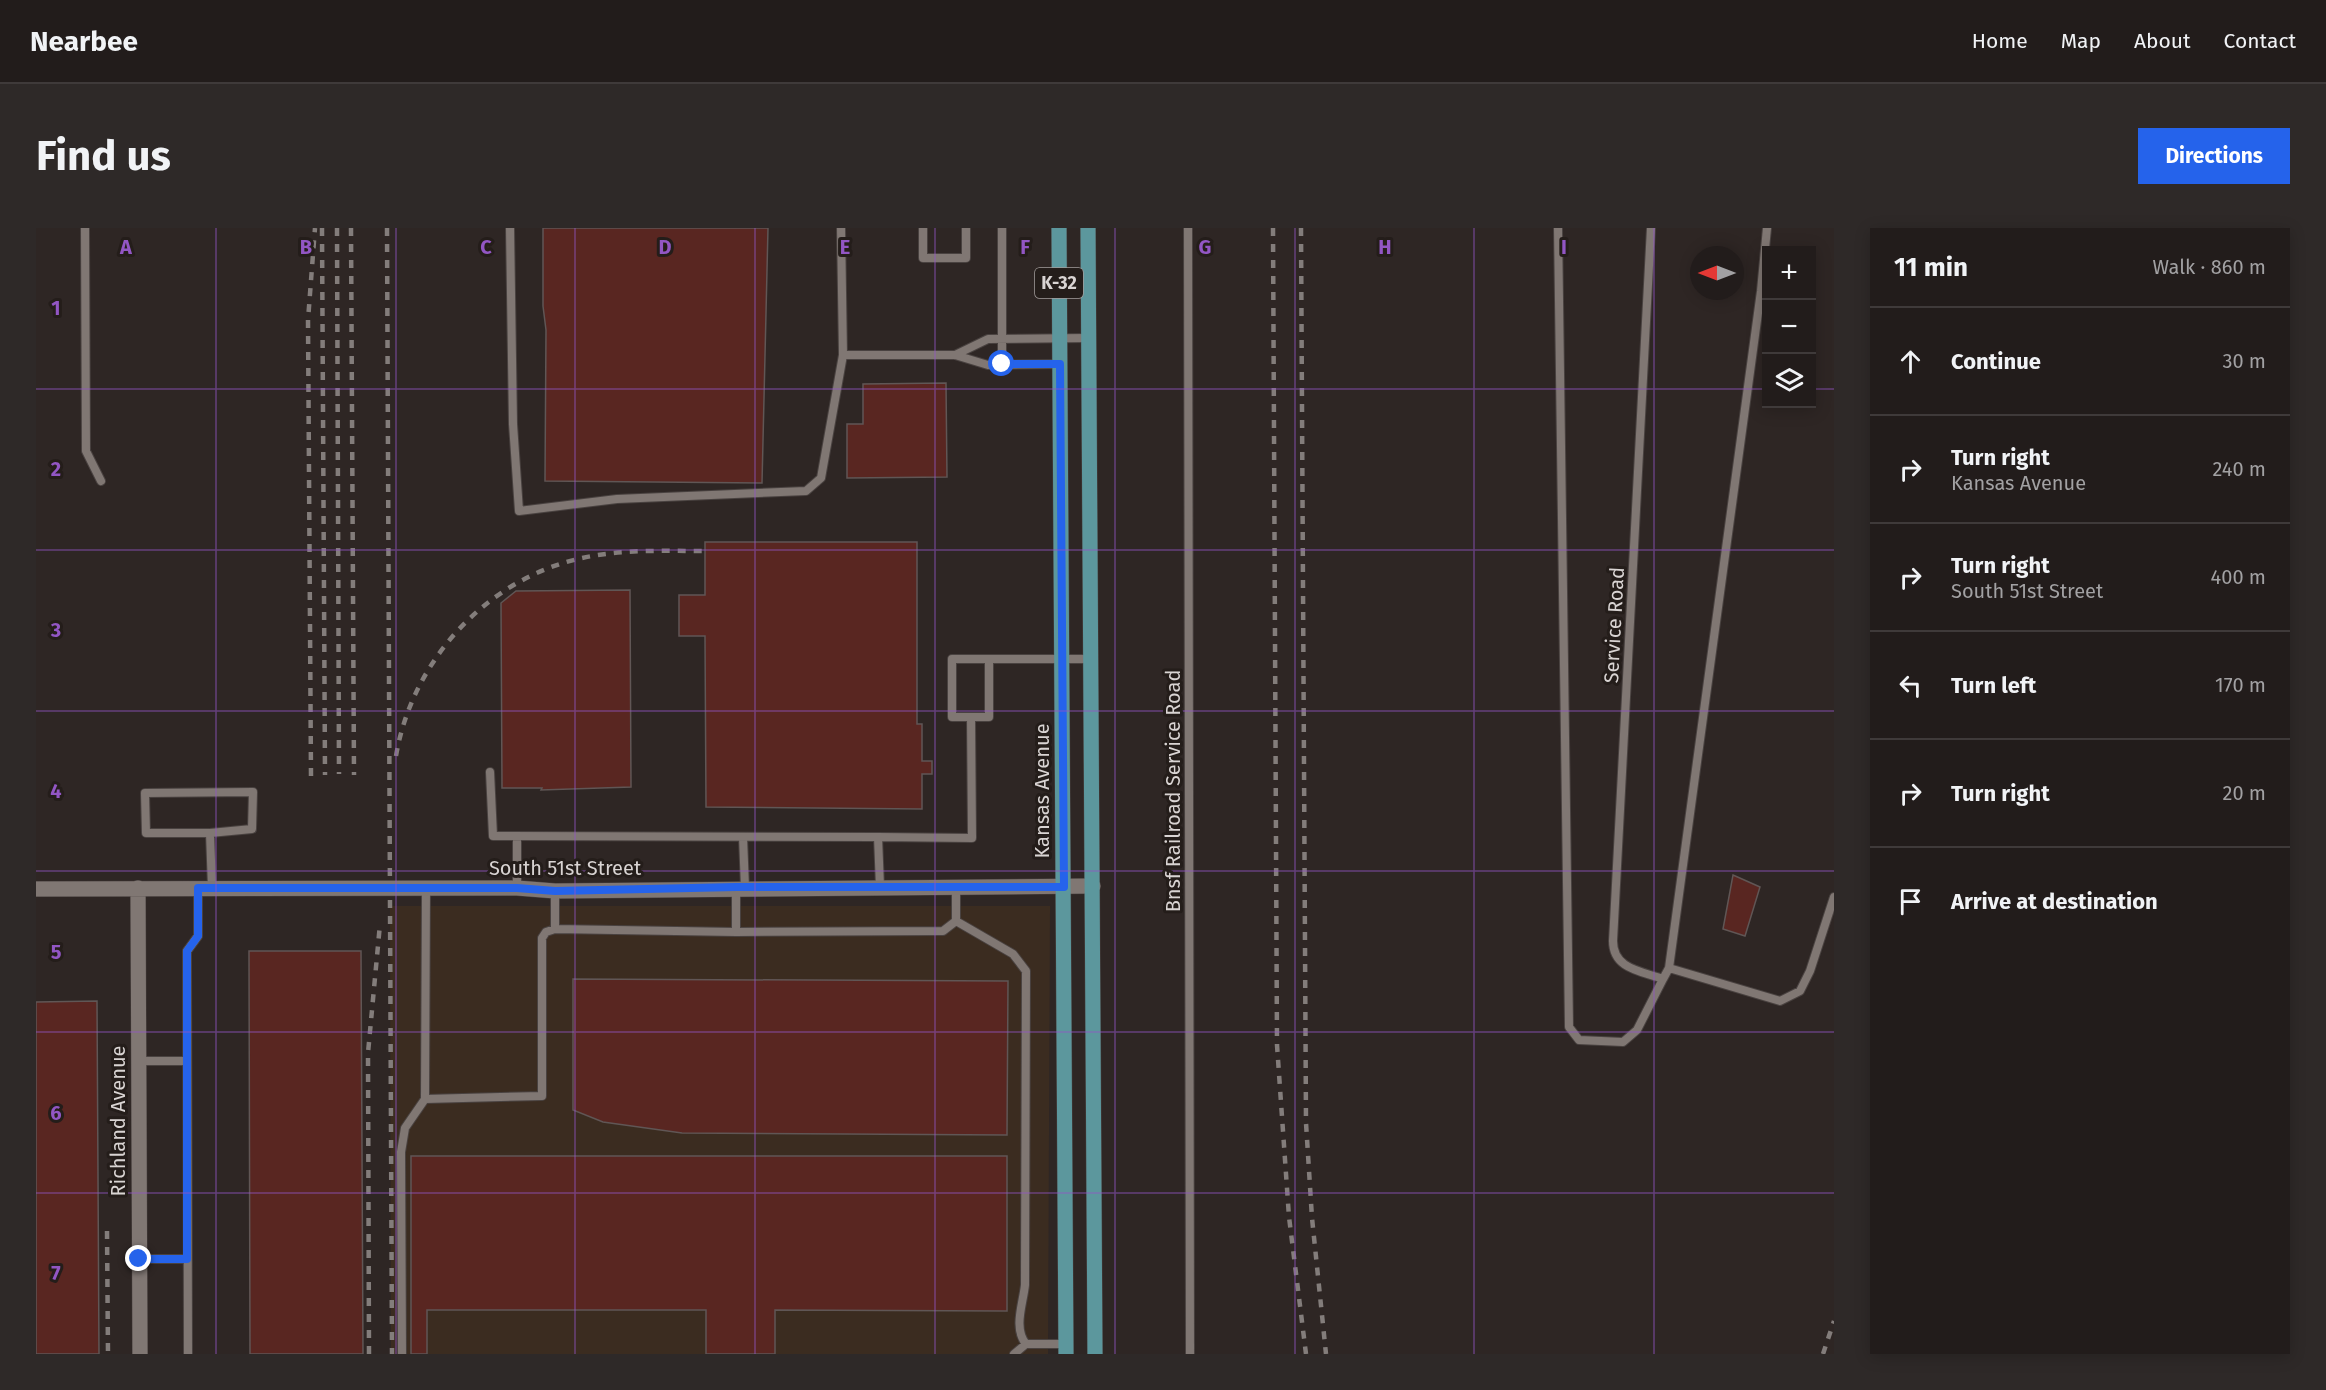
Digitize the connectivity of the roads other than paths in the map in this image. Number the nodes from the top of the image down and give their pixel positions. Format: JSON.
{"nodes":[{"id":1,"x":85,"y":228,"type":"edge"},
{"id":2,"x":510,"y":228,"type":"edge"},
{"id":3,"x":841,"y":228,"type":"edge"},
{"id":4,"x":923,"y":228,"type":"edge"},
{"id":5,"x":966,"y":228,"type":"edge"},
{"id":6,"x":1002,"y":228,"type":"edge"},
{"id":7,"x":1059,"y":228,"type":"edge"},
{"id":8,"x":1088,"y":228,"type":"edge"},
{"id":9,"x":1188,"y":228,"type":"edge"},
{"id":10,"x":1558,"y":228,"type":"edge"},
{"id":11,"x":1651,"y":228,"type":"edge"},
{"id":12,"x":1767,"y":228,"type":"edge"},
{"id":13,"x":1002,"y":338,"type":"junction"},
{"id":14,"x":1059,"y":338,"type":"junction"},
{"id":15,"x":1088,"y":338,"type":"junction"},
{"id":16,"x":843,"y":355,"type":"junction"},
{"id":17,"x":955,"y":356,"type":"junction"},
{"id":18,"x":1002,"y":364,"type":"junction"},
{"id":19,"x":1060,"y":364,"type":"junction"},
{"id":20,"x":101,"y":481,"type":"dead end"},
{"id":21,"x":989,"y":659,"type":"junction"},
{"id":22,"x":1063,"y":659,"type":"junction"},
{"id":23,"x":1092,"y":659,"type":"junction"},
{"id":24,"x":971,"y":717,"type":"junction"},
{"id":25,"x":490,"y":772,"type":"dead end"},
{"id":26,"x":210,"y":833,"type":"junction"},
{"id":27,"x":517,"y":836,"type":"junction"},
{"id":28,"x":743,"y":837,"type":"junction"},
{"id":29,"x":878,"y":837,"type":"junction"},
{"id":30,"x":1093,"y":886,"type":"junction"},
{"id":31,"x":880,"y":887,"type":"junction"},
{"id":32,"x":956,"y":887,"type":"junction"},
{"id":33,"x":1064,"y":887,"type":"junction"},
{"id":34,"x":138,"y":888,"type":"junction"},
{"id":35,"x":205,"y":888,"type":"junction"},
{"id":36,"x":426,"y":888,"type":"junction"},
{"id":37,"x":517,"y":888,"type":"junction"},
{"id":38,"x":741,"y":888,"type":"junction"},
{"id":39,"x":36,"y":889,"type":"edge"},
{"id":40,"x":555,"y":891,"type":"junction"},
{"id":41,"x":1834,"y":897,"type":"edge"},
{"id":42,"x":956,"y":921,"type":"junction"},
{"id":43,"x":555,"y":929,"type":"junction"},
{"id":44,"x":736,"y":932,"type":"junction"},
{"id":45,"x":1669,"y":968,"type":"junction"},
{"id":46,"x":1663,"y":979,"type":"junction"},
{"id":47,"x":138,"y":1061,"type":"junction"},
{"id":48,"x":187,"y":1061,"type":"junction"},
{"id":49,"x":425,"y":1099,"type":"junction"},
{"id":50,"x":139,"y":1259,"type":"junction"},
{"id":51,"x":187,"y":1259,"type":"junction"},
{"id":52,"x":1026,"y":1344,"type":"junction"},
{"id":53,"x":1066,"y":1349,"type":"edge"},
{"id":54,"x":140,"y":1354,"type":"edge"},
{"id":55,"x":188,"y":1354,"type":"edge"},
{"id":56,"x":402,"y":1354,"type":"edge"},
{"id":57,"x":1014,"y":1354,"type":"edge"},
{"id":58,"x":1095,"y":1354,"type":"edge"},
{"id":59,"x":1190,"y":1354,"type":"edge"}],
"edges":[{"from":1,"to":20,"type":"lane"},
{"from":2,"to":16,"type":"lane"},
{"from":3,"to":16,"type":"lane"},
{"from":4,"to":5,"type":"lane"},
{"from":6,"to":13,"type":"lane"},
{"from":7,"to":14,"type":"main road","name":"Kansas Avenue","number":"K-32"},
{"from":8,"to":15,"type":"main road","number":"K-32"},
{"from":9,"to":59,"type":"lane","name":"Bnsf Railroad Service Road"},
{"from":10,"to":46,"type":"lane"},
{"from":11,"to":46,"type":"lane","name":"Service Road"},
{"from":12,"to":45,"type":"lane"},
{"from":13,"to":14,"type":"lane"},
{"from":13,"to":17,"type":"lane"},
{"from":13,"to":18,"type":"lane"},
{"from":14,"to":15,"type":"lane"},
{"from":14,"to":19,"type":"main road","name":"Kansas Avenue","number":"K-32"},
{"from":15,"to":23,"type":"main road","number":"K-32"},
{"from":16,"to":17,"type":"lane"},
{"from":17,"to":18,"type":"lane"},
{"from":18,"to":19,"type":"lane"},
{"from":19,"to":22,"type":"main road","name":"Kansas Avenue","number":"K-32"},
{"from":21,"to":22,"type":"lane"},
{"from":21,"to":24,"type":"lane"},
{"from":21,"to":24,"type":"lane"},
{"from":22,"to":23,"type":"lane"},
{"from":22,"to":33,"type":"main road","name":"Kansas Avenue","number":"K-32"},
{"from":23,"to":30,"type":"main road","number":"K-32"},
{"from":24,"to":29,"type":"lane"},
{"from":25,"to":27,"type":"lane"},
{"from":26,"to":26,"type":"lane"},
{"from":26,"to":35,"type":"lane"},
{"from":27,"to":28,"type":"lane"},
{"from":27,"to":37,"type":"lane"},
{"from":28,"to":29,"type":"lane"},
{"from":28,"to":38,"type":"lane"},
{"from":29,"to":31,"type":"lane"},
{"from":30,"to":33,"type":"street","name":"South 51st Street"},
{"from":30,"to":58,"type":"main road","number":"K-32"},
{"from":31,"to":32,"type":"street","name":"South 51st Street"},
{"from":31,"to":38,"type":"street","name":"South 51st Street"},
{"from":32,"to":33,"type":"street","name":"South 51st Street"},
{"from":32,"to":42,"type":"lane"},
{"from":33,"to":53,"type":"main road","name":"Kansas Avenue","number":"K-32"},
{"from":34,"to":35,"type":"street","name":"South 51st Street"},
{"from":34,"to":39,"type":"street","name":"South 51st Street"},
{"from":34,"to":47,"type":"street","name":"Richland Avenue"},
{"from":35,"to":36,"type":"street","name":"South 51st Street"},
{"from":35,"to":48,"type":"lane"},
{"from":36,"to":37,"type":"street","name":"South 51st Street"},
{"from":36,"to":49,"type":"lane"},
{"from":37,"to":40,"type":"street","name":"South 51st Street"},
{"from":38,"to":40,"type":"street","name":"South 51st Street"},
{"from":38,"to":44,"type":"lane"},
{"from":40,"to":43,"type":"lane"},
{"from":41,"to":45,"type":"lane"},
{"from":42,"to":44,"type":"lane"},
{"from":42,"to":52,"type":"lane"},
{"from":43,"to":44,"type":"lane"},
{"from":43,"to":49,"type":"lane"},
{"from":45,"to":46,"type":"lane"},
{"from":47,"to":48,"type":"lane"},
{"from":47,"to":50,"type":"street","name":"Richland Avenue"},
{"from":48,"to":51,"type":"lane"},
{"from":49,"to":56,"type":"lane"},
{"from":50,"to":51,"type":"lane"},
{"from":50,"to":54,"type":"street","name":"Richland Avenue"},
{"from":51,"to":55,"type":"lane"},
{"from":52,"to":53,"type":"lane"},
{"from":52,"to":57,"type":"lane"}]}
